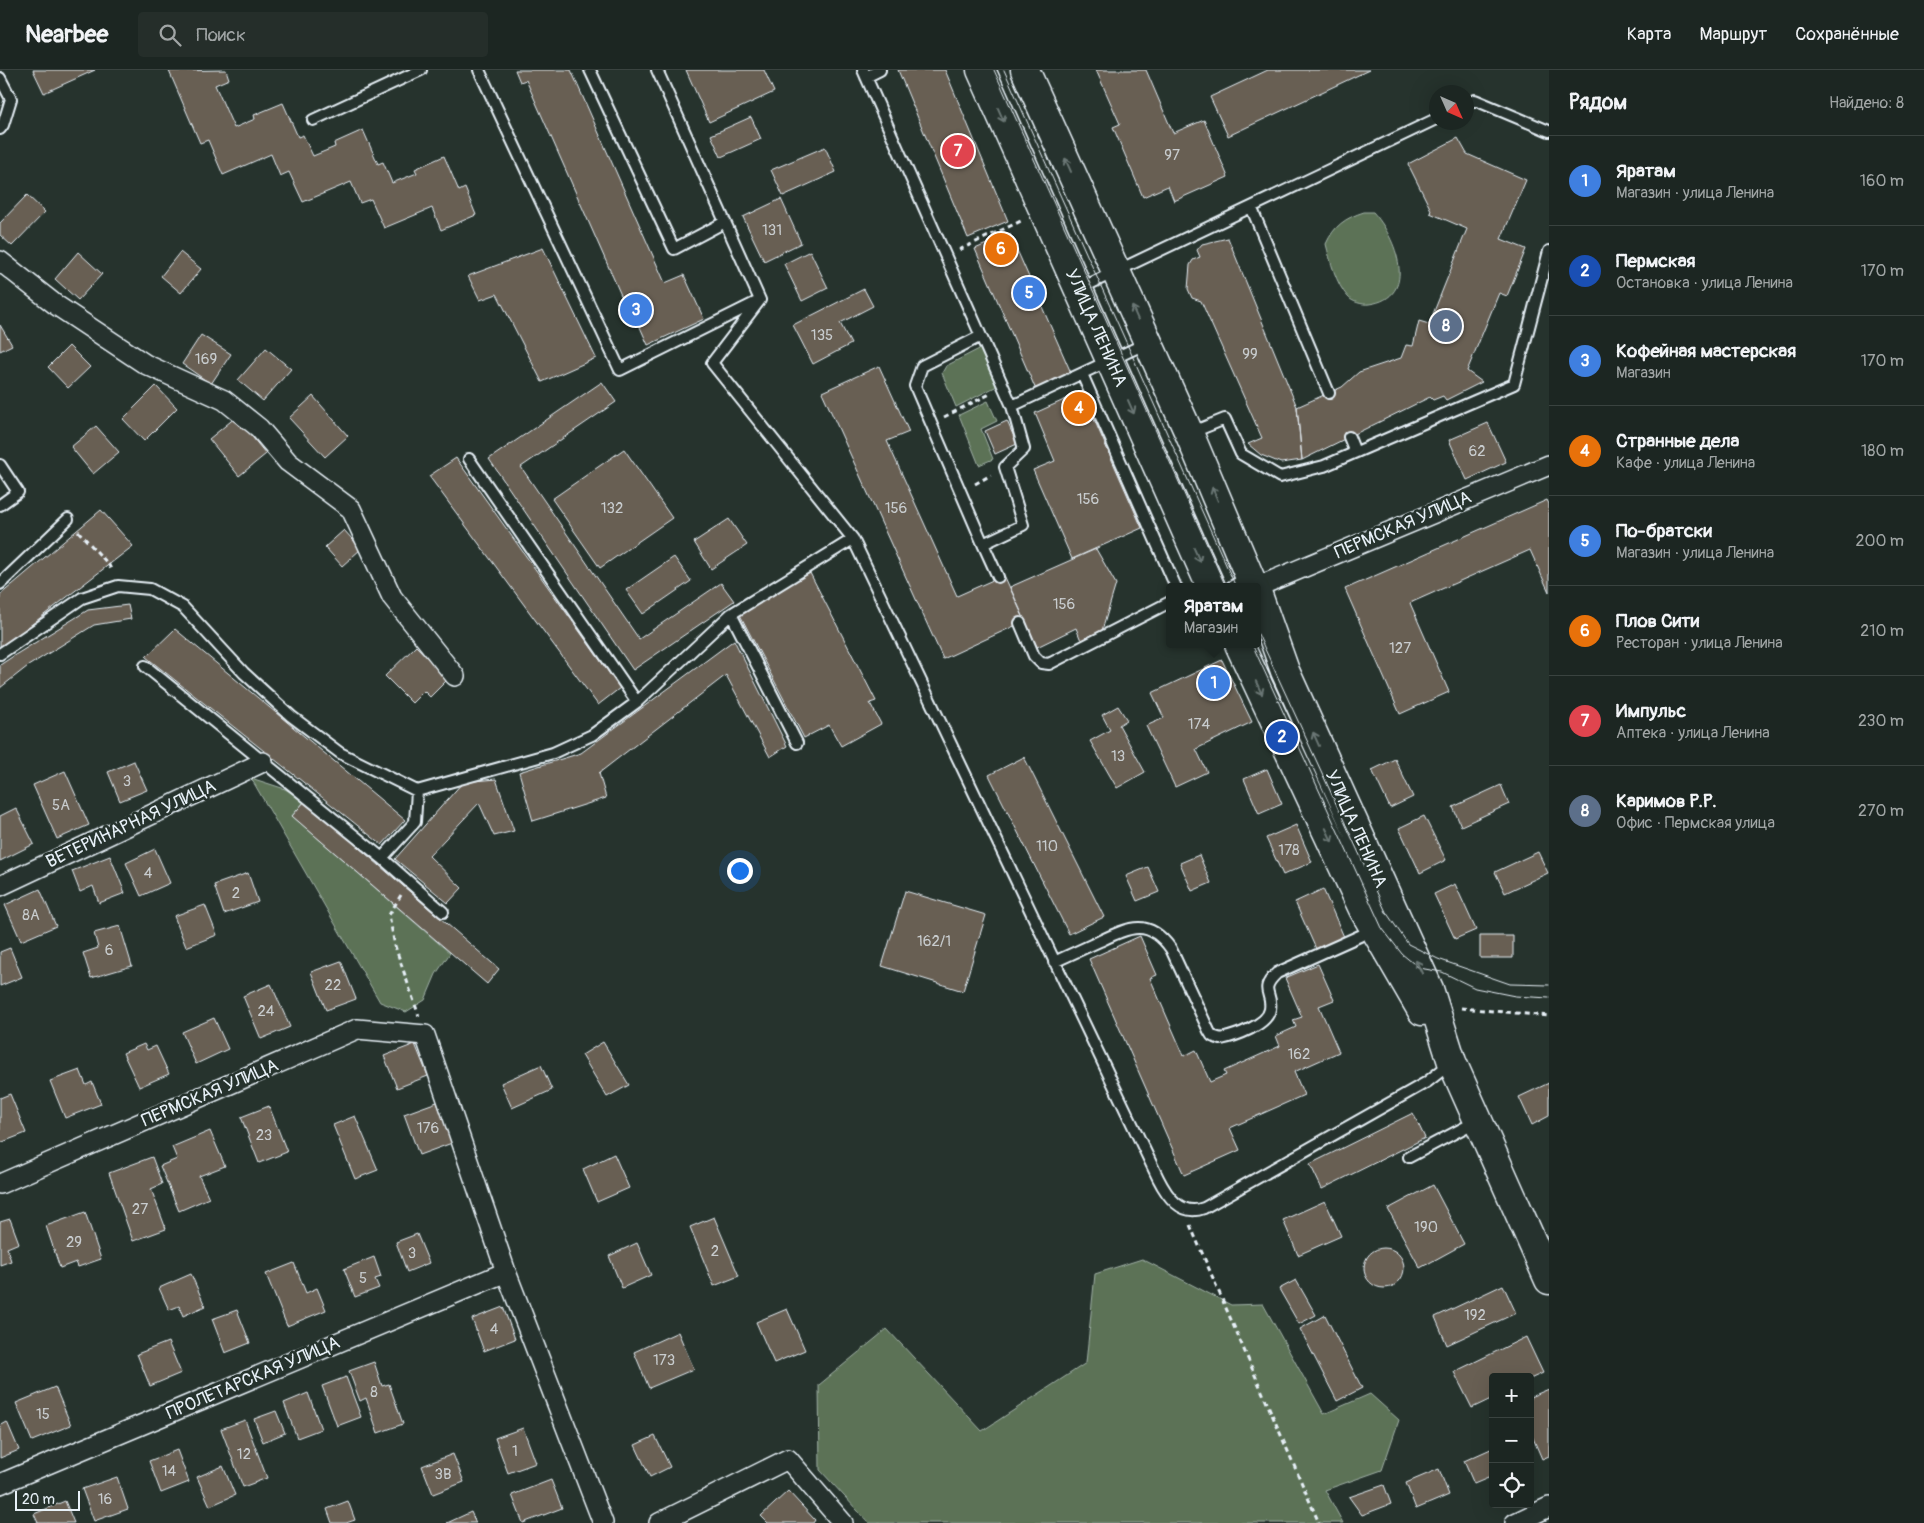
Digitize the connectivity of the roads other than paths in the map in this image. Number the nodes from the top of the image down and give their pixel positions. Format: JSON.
{"nodes":[{"id":1,"x":421,"y":70,"type":"edge"},
{"id":2,"x":478,"y":70,"type":"edge"},
{"id":3,"x":590,"y":70,"type":"edge"},
{"id":4,"x":656,"y":70,"type":"edge"},
{"id":5,"x":880,"y":70,"type":"edge"},
{"id":6,"x":981,"y":70,"type":"edge"},
{"id":7,"x":1026,"y":70,"type":"edge"},
{"id":8,"x":864,"y":73,"type":"edge"},
{"id":9,"x":0,"y":78,"type":"edge"},
{"id":10,"x":1474,"y":101,"type":"edge"},
{"id":11,"x":313,"y":120,"type":"dead end"},
{"id":12,"x":1429,"y":122,"type":"edge"},
{"id":13,"x":0,"y":129,"type":"edge"},
{"id":14,"x":1549,"y":131,"type":"edge"},
{"id":15,"x":1252,"y":209,"type":"junction"},
{"id":16,"x":725,"y":222,"type":"junction"},
{"id":17,"x":1549,"y":250,"type":"edge"},
{"id":18,"x":0,"y":261,"type":"edge"},
{"id":19,"x":1116,"y":270,"type":"junction"},
{"id":20,"x":1079,"y":290,"type":"junction"},
{"id":21,"x":760,"y":300,"type":"junction"},
{"id":22,"x":981,"y":336,"type":"junction"},
{"id":23,"x":1148,"y":343,"type":"junction"},
{"id":24,"x":1111,"y":361,"type":"junction"},
{"id":25,"x":1082,"y":374,"type":"junction"},
{"id":26,"x":1329,"y":393,"type":"dead end"},
{"id":27,"x":1012,"y":406,"type":"junction"},
{"id":28,"x":1189,"y":433,"type":"junction"},
{"id":29,"x":1349,"y":437,"type":"dead end"},
{"id":30,"x":1355,"y":452,"type":"junction"},
{"id":31,"x":469,"y":459,"type":"dead end"},
{"id":32,"x":0,"y":465,"type":"edge"},
{"id":33,"x":1548,"y":466,"type":"edge"},
{"id":34,"x":0,"y":505,"type":"edge"},
{"id":35,"x":68,"y":519,"type":"road end"},
{"id":36,"x":853,"y":539,"type":"junction"},
{"id":37,"x":983,"y":544,"type":"junction"},
{"id":38,"x":998,"y":577,"type":"dead end"},
{"id":39,"x":1174,"y":583,"type":"edge"},
{"id":40,"x":1210,"y":583,"type":"edge"},
{"id":41,"x":1249,"y":583,"type":"edge"},
{"id":42,"x":1257,"y":583,"type":"edge"},
{"id":43,"x":0,"y":584,"type":"edge"},
{"id":44,"x":1166,"y":604,"type":"edge"},
{"id":45,"x":1261,"y":613,"type":"edge"},
{"id":46,"x":731,"y":614,"type":"junction"},
{"id":47,"x":1020,"y":623,"type":"dead end"},
{"id":48,"x":1240,"y":648,"type":"edge"},
{"id":49,"x":0,"y":654,"type":"edge"},
{"id":50,"x":144,"y":666,"type":"dead end"},
{"id":51,"x":455,"y":676,"type":"dead end"},
{"id":52,"x":636,"y":702,"type":"junction"},
{"id":53,"x":796,"y":743,"type":"dead end"},
{"id":54,"x":263,"y":762,"type":"junction"},
{"id":55,"x":417,"y":791,"type":"junction"},
{"id":56,"x":382,"y":858,"type":"junction"},
{"id":57,"x":0,"y":886,"type":"edge"},
{"id":58,"x":443,"y":912,"type":"dead end"},
{"id":59,"x":1374,"y":929,"type":"junction"},
{"id":60,"x":1054,"y":962,"type":"junction"},
{"id":61,"x":1452,"y":1062,"type":"junction"},
{"id":62,"x":1478,"y":1120,"type":"junction"},
{"id":63,"x":1409,"y":1157,"type":"dead end"},
{"id":64,"x":0,"y":1184,"type":"edge"},
{"id":65,"x":506,"y":1272,"type":"junction"},
{"id":66,"x":1549,"y":1280,"type":"edge"},
{"id":67,"x":0,"y":1484,"type":"edge"},
{"id":68,"x":1549,"y":1508,"type":"edge"},
{"id":69,"x":603,"y":1523,"type":"edge"},
{"id":70,"x":659,"y":1523,"type":"edge"},
{"id":71,"x":843,"y":1523,"type":"edge"},
{"id":72,"x":1515,"y":1523,"type":"edge"}],
"edges":[{"from":1,"to":11,"type":"lane"},
{"from":2,"to":21,"type":"lane"},
{"from":3,"to":16,"type":"lane"},
{"from":4,"to":16,"type":"lane"},
{"from":5,"to":8,"type":"lane"},
{"from":6,"to":20,"type":"street","name":"УЛИЦА ЛЕНИНА","one_way":true},
{"from":19,"to":7,"type":"street","name":"УЛИЦА ЛЕНИНА","one_way":true},
{"from":8,"to":22,"type":"lane"},
{"from":9,"to":13,"type":"lane"},
{"from":10,"to":14,"type":"lane"},
{"from":12,"to":15,"type":"lane"},
{"from":15,"to":19,"type":"lane"},
{"from":15,"to":26,"type":"lane"},
{"from":16,"to":21,"type":"lane"},
{"from":17,"to":30,"type":"lane"},
{"from":18,"to":51,"type":"street"},
{"from":19,"to":20,"type":"lane"},
{"from":23,"to":19,"type":"street","name":"УЛИЦА ЛЕНИНА","one_way":true},
{"from":20,"to":24,"type":"street","name":"УЛИЦА ЛЕНИНА"},
{"from":21,"to":36,"type":"lane"},
{"from":22,"to":27,"type":"lane"},
{"from":22,"to":37,"type":"lane"},
{"from":23,"to":24,"type":"lane"},
{"from":23,"to":28,"type":"street","name":"УЛИЦА ЛЕНИНА"},
{"from":24,"to":25,"type":"lane"},
{"from":24,"to":40,"type":"street","name":"УЛИЦА ЛЕНИНА","one_way":true},
{"from":25,"to":27,"type":"lane"},
{"from":25,"to":39,"type":"lane"},
{"from":27,"to":37,"type":"lane"},
{"from":28,"to":30,"type":"lane"},
{"from":41,"to":28,"type":"street","name":"УЛИЦА ЛЕНИНА","one_way":true},
{"from":29,"to":30,"type":"lane"},
{"from":31,"to":52,"type":"lane"},
{"from":32,"to":34,"type":"lane"},
{"from":33,"to":42,"type":"street","name":"ПЕРМСКАЯ УЛИЦА"},
{"from":35,"to":43,"type":"lane"},
{"from":36,"to":46,"type":"lane"},
{"from":36,"to":60,"type":"lane"},
{"from":37,"to":38,"type":"lane"},
{"from":44,"to":47,"type":"lane"},
{"from":61,"to":45,"type":"street","name":"УЛИЦА ЛЕНИНА","one_way":true},
{"from":46,"to":52,"type":"lane"},
{"from":46,"to":53,"type":"lane"},
{"from":48,"to":59,"type":"street","name":"УЛИЦА ЛЕНИНА","one_way":true},
{"from":49,"to":55,"type":"lane"},
{"from":50,"to":54,"type":"lane"},
{"from":52,"to":55,"type":"lane"},
{"from":54,"to":56,"type":"lane"},
{"from":54,"to":57,"type":"street","name":"ВЕТЕРИНАРНАЯ УЛИЦА"},
{"from":55,"to":56,"type":"lane"},
{"from":56,"to":58,"type":"lane"},
{"from":59,"to":60,"type":"lane"},
{"from":59,"to":61,"type":"street","name":"УЛИЦА ЛЕНИНА"},
{"from":60,"to":61,"type":"lane"},
{"from":61,"to":62,"type":"street","name":"УЛИЦА ЛЕНИНА"},
{"from":62,"to":63,"type":"lane"},
{"from":62,"to":66,"type":"street","name":"УЛИЦА ЛЕНИНА"},
{"from":64,"to":65,"type":"street","name":"ПЕРМСКАЯ УЛИЦА"},
{"from":65,"to":67,"type":"street","name":"ПРОЛЕТАРСКАЯ УЛИЦА"},
{"from":65,"to":69,"type":"street"},
{"from":68,"to":72,"type":"street"},
{"from":70,"to":71,"type":"street"}]}
